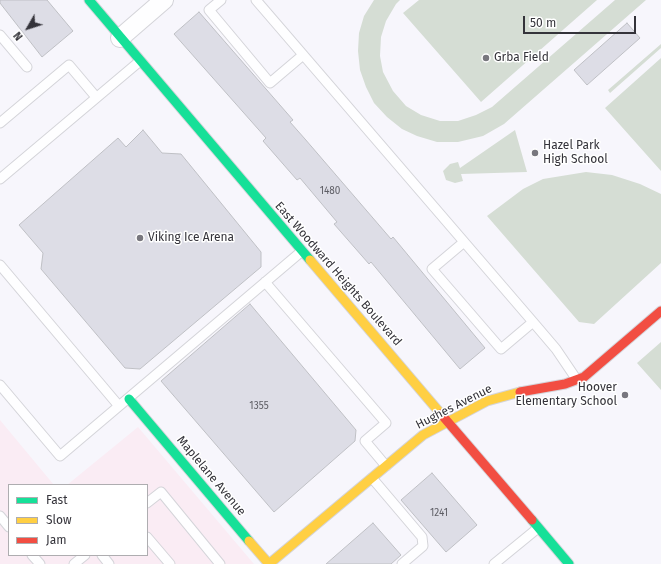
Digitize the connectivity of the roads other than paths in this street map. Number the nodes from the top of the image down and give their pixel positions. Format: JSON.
{"nodes":[{"id":1,"x":89,"y":0,"type":"edge"},
{"id":2,"x":164,"y":0,"type":"edge"},
{"id":3,"x":221,"y":0,"type":"edge"},
{"id":4,"x":256,"y":0,"type":"edge"},
{"id":5,"x":0,"y":35,"type":"edge"},
{"id":6,"x":120,"y":38,"type":"junction"},
{"id":7,"x":303,"y":55,"type":"junction"},
{"id":8,"x":140,"y":61,"type":"junction"},
{"id":9,"x":27,"y":67,"type":"dead end"},
{"id":10,"x":96,"y":97,"type":"junction"},
{"id":11,"x":0,"y":123,"type":"edge"},
{"id":12,"x":0,"y":179,"type":"edge"},
{"id":13,"x":464,"y":242,"type":"junction"},
{"id":14,"x":302,"y":250,"type":"junction"},
{"id":15,"x":0,"y":265,"type":"edge"},
{"id":16,"x":265,"y":282,"type":"junction"},
{"id":17,"x":661,"y":311,"type":"edge"},
{"id":18,"x":534,"y":322,"type":"junction"},
{"id":19,"x":577,"y":380,"type":"junction"},
{"id":20,"x":0,"y":385,"type":"edge"},
{"id":21,"x":129,"y":398,"type":"junction"},
{"id":22,"x":120,"y":406,"type":"junction"},
{"id":23,"x":450,"y":422,"type":"junction"},
{"id":24,"x":386,"y":466,"type":"junction"},
{"id":25,"x":372,"y":478,"type":"junction"},
{"id":26,"x":148,"y":502,"type":"edge"},
{"id":27,"x":0,"y":516,"type":"edge"},
{"id":28,"x":8,"y":526,"type":"edge"},
{"id":29,"x":538,"y":528,"type":"junction"},
{"id":30,"x":148,"y":538,"type":"edge"},
{"id":31,"x":33,"y":556,"type":"edge"},
{"id":32,"x":84,"y":556,"type":"edge"},
{"id":33,"x":103,"y":556,"type":"edge"},
{"id":34,"x":277,"y":562,"type":"edge"},
{"id":35,"x":40,"y":564,"type":"edge"},
{"id":36,"x":74,"y":564,"type":"edge"},
{"id":37,"x":109,"y":564,"type":"edge"},
{"id":38,"x":170,"y":564,"type":"edge"},
{"id":39,"x":220,"y":564,"type":"edge"},
{"id":40,"x":402,"y":564,"type":"edge"},
{"id":41,"x":494,"y":564,"type":"edge"},
{"id":42,"x":569,"y":564,"type":"edge"}],
"edges":[{"from":1,"to":6,"type":"street","name":"East Woodward Heights Boulevard"},
{"from":2,"to":6,"type":"street"},
{"from":3,"to":7,"type":"lane"},
{"from":4,"to":7,"type":"lane"},
{"from":5,"to":9,"type":"lane"},
{"from":6,"to":8,"type":"street","name":"East Woodward Heights Boulevard"},
{"from":7,"to":13,"type":"lane"},
{"from":8,"to":10,"type":"lane"},
{"from":8,"to":14,"type":"street","name":"East Woodward Heights Boulevard"},
{"from":10,"to":11,"type":"lane"},
{"from":10,"to":12,"type":"lane"},
{"from":13,"to":18,"type":"lane"},
{"from":13,"to":18,"type":"lane"},
{"from":14,"to":16,"type":"lane"},
{"from":14,"to":23,"type":"street","name":"East Woodward Heights Boulevard"},
{"from":15,"to":22,"type":"lane"},
{"from":16,"to":21,"type":"lane"},
{"from":16,"to":24,"type":"lane"},
{"from":17,"to":19,"type":"street","name":"Hughes Avenue"},
{"from":18,"to":19,"type":"lane"},
{"from":19,"to":23,"type":"street","name":"Hughes Avenue"},
{"from":20,"to":22,"type":"lane"},
{"from":21,"to":22,"type":"lane"},
{"from":21,"to":34,"type":"street","name":"Maplelane Avenue"},
{"from":23,"to":24,"type":"street","name":"Hughes Avenue"},
{"from":23,"to":29,"type":"street","name":"East Woodward Heights Boulevard"},
{"from":24,"to":25,"type":"street","name":"Hughes Avenue"},
{"from":25,"to":34,"type":"street","name":"Hughes Avenue"},
{"from":25,"to":40,"type":"lane"},
{"from":26,"to":39,"type":"lane"},
{"from":27,"to":28,"type":"lane"},
{"from":29,"to":41,"type":"lane"},
{"from":29,"to":42,"type":"street","name":"East Woodward Heights Boulevard"},
{"from":30,"to":38,"type":"lane"},
{"from":31,"to":35,"type":"lane"},
{"from":32,"to":36,"type":"lane"},
{"from":33,"to":37,"type":"lane"}]}
